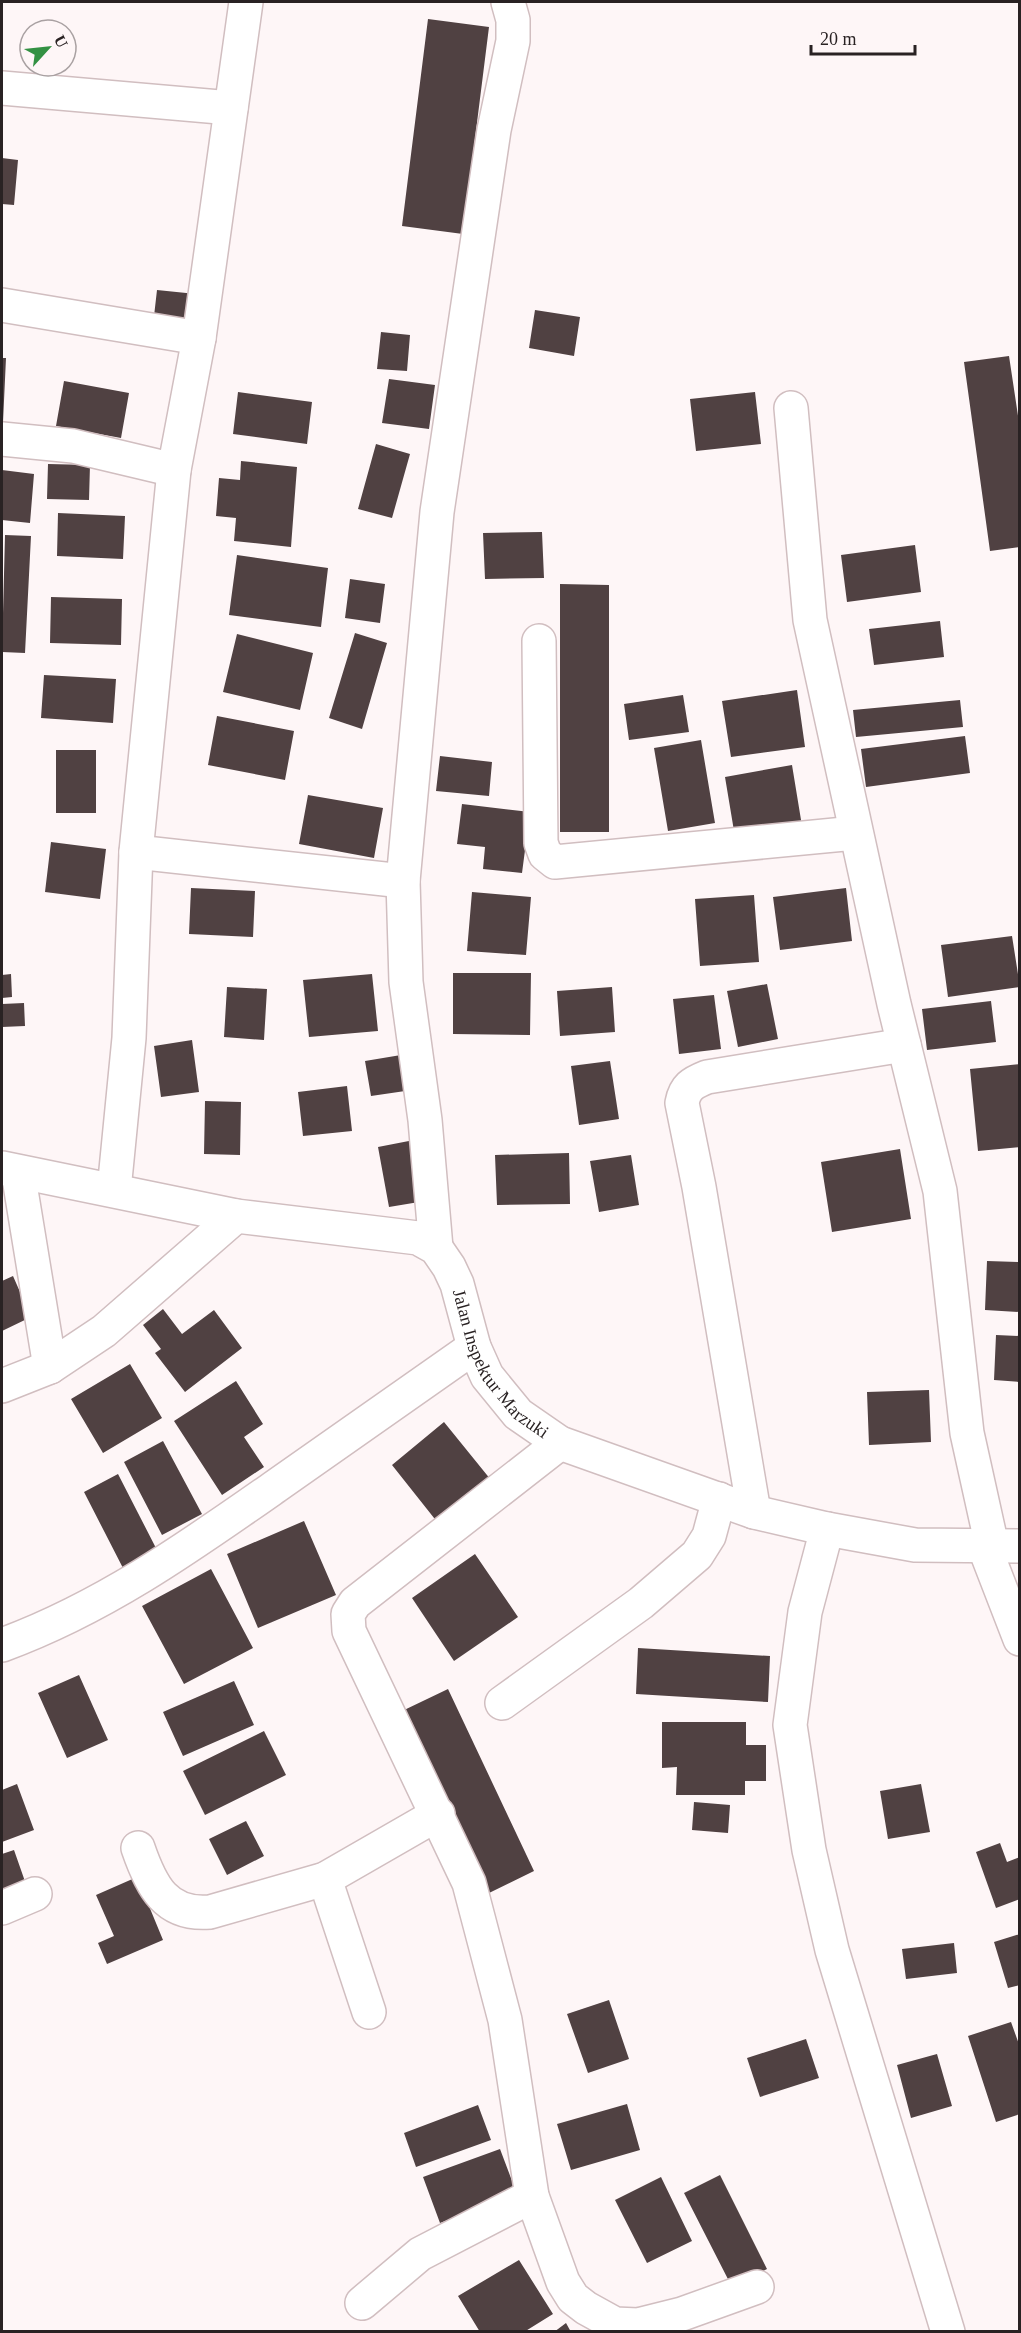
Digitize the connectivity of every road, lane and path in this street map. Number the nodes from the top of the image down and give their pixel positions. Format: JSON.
{"nodes":[{"id":1,"x":246,"y":2,"type":"edge"},
{"id":2,"x":508,"y":2,"type":"edge"},
{"id":3,"x":2,"y":88,"type":"edge"},
{"id":4,"x":231,"y":108,"type":"junction"},
{"id":5,"x":2,"y":304,"type":"edge"},
{"id":6,"x":199,"y":338,"type":"junction"},
{"id":7,"x":791,"y":408,"type":"dead end"},
{"id":8,"x":2,"y":439,"type":"edge"},
{"id":9,"x":174,"y":470,"type":"junction"},
{"id":10,"x":539,"y":641,"type":"dead end"},
{"id":11,"x":855,"y":833,"type":"junction"},
{"id":12,"x":136,"y":852,"type":"junction"},
{"id":13,"x":403,"y":881,"type":"junction"},
{"id":14,"x":904,"y":1045,"type":"junction"},
{"id":15,"x":10,"y":1170,"type":"edge"},
{"id":16,"x":114,"y":1190,"type":"junction"},
{"id":17,"x":236,"y":1216,"type":"junction"},
{"id":18,"x":436,"y":1248,"type":"junction"},
{"id":19,"x":474,"y":1347,"type":"junction"},
{"id":20,"x":50,"y":1367,"type":"junction"},
{"id":21,"x":2,"y":1386,"type":"edge"},
{"id":22,"x":560,"y":1443,"type":"junction"},
{"id":23,"x":719,"y":1499,"type":"junction"},
{"id":24,"x":754,"y":1512,"type":"junction"},
{"id":25,"x":827,"y":1529,"type":"junction"},
{"id":26,"x":999,"y":1546,"type":"edge"},
{"id":27,"x":1020,"y":1639,"type":"edge"},
{"id":28,"x":2,"y":1645,"type":"edge"},
{"id":29,"x":502,"y":1703,"type":"dead end"},
{"id":30,"x":438,"y":1814,"type":"junction"},
{"id":31,"x":138,"y":1848,"type":"dead end"},
{"id":32,"x":325,"y":1879,"type":"junction"},
{"id":33,"x":35,"y":1894,"type":"dead end"},
{"id":34,"x":2,"y":1908,"type":"edge"},
{"id":35,"x":369,"y":2012,"type":"dead end"},
{"id":36,"x":532,"y":2196,"type":"junction"},
{"id":37,"x":757,"y":2287,"type":"dead end"},
{"id":38,"x":362,"y":2303,"type":"dead end"},
{"id":39,"x":948,"y":2331,"type":"edge"}],
"edges":[{"from":1,"to":4,"type":"street"},
{"from":2,"to":13,"type":"street"},
{"from":3,"to":4,"type":"street"},
{"from":4,"to":6,"type":"street"},
{"from":5,"to":6,"type":"street"},
{"from":6,"to":9,"type":"street"},
{"from":7,"to":11,"type":"street"},
{"from":8,"to":9,"type":"street"},
{"from":9,"to":12,"type":"street"},
{"from":10,"to":11,"type":"street"},
{"from":11,"to":14,"type":"street"},
{"from":12,"to":13,"type":"street"},
{"from":12,"to":16,"type":"street"},
{"from":13,"to":18,"type":"street"},
{"from":14,"to":24,"type":"street"},
{"from":14,"to":26,"type":"street"},
{"from":15,"to":16,"type":"street"},
{"from":15,"to":20,"type":"street"},
{"from":16,"to":17,"type":"street"},
{"from":17,"to":18,"type":"street"},
{"from":17,"to":20,"type":"street"},
{"from":18,"to":19,"type":"street","name":"Jalan Inspektur Marzuki"},
{"from":19,"to":22,"type":"street","name":"Jalan Inspektur Marzuki"},
{"from":19,"to":28,"type":"street"},
{"from":20,"to":21,"type":"street"},
{"from":22,"to":23,"type":"street","name":"Jalan Inspektur Marzuki"},
{"from":22,"to":30,"type":"street"},
{"from":23,"to":24,"type":"street","name":"Jalan Inspektur Marzuki"},
{"from":23,"to":29,"type":"street"},
{"from":24,"to":25,"type":"street","name":"Jalan Inspektur Marzuki"},
{"from":25,"to":26,"type":"street","name":"Jalan Inspektur Marzuki"},
{"from":25,"to":39,"type":"street"},
{"from":26,"to":27,"type":"street"},
{"from":30,"to":32,"type":"street"},
{"from":30,"to":36,"type":"street"},
{"from":31,"to":32,"type":"street"},
{"from":32,"to":35,"type":"street"},
{"from":33,"to":34,"type":"street"},
{"from":36,"to":37,"type":"street"},
{"from":36,"to":38,"type":"street"}]}
